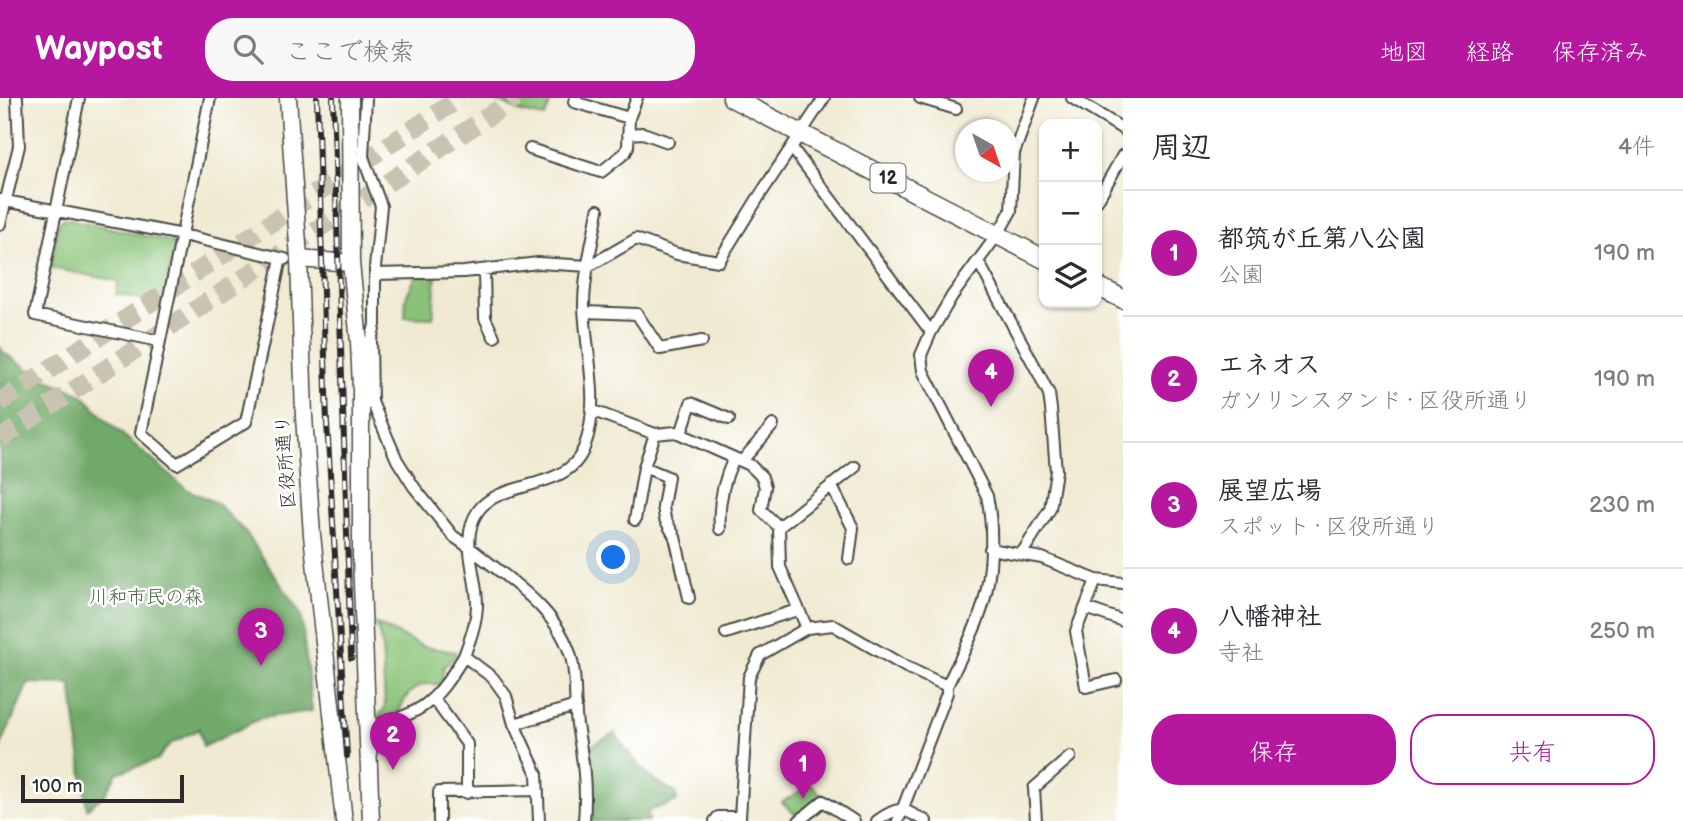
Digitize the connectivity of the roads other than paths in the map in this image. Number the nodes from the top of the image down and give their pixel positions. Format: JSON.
{"nodes":[{"id":1,"x":17,"y":98,"type":"edge"},
{"id":2,"x":79,"y":98,"type":"edge"},
{"id":3,"x":210,"y":98,"type":"edge"},
{"id":4,"x":288,"y":98,"type":"edge"},
{"id":5,"x":349,"y":98,"type":"edge"},
{"id":6,"x":366,"y":98,"type":"edge"},
{"id":7,"x":576,"y":98,"type":"edge"},
{"id":8,"x":637,"y":98,"type":"edge"},
{"id":9,"x":732,"y":98,"type":"edge"},
{"id":10,"x":824,"y":98,"type":"edge"},
{"id":11,"x":920,"y":98,"type":"edge"},
{"id":12,"x":1034,"y":98,"type":"edge"},
{"id":13,"x":1076,"y":99,"type":"edge"},
{"id":14,"x":956,"y":109,"type":"dead end"},
{"id":15,"x":629,"y":118,"type":"junction"},
{"id":16,"x":1123,"y":129,"type":"edge"},
{"id":17,"x":628,"y":134,"type":"junction"},
{"id":18,"x":796,"y":141,"type":"junction"},
{"id":19,"x":668,"y":142,"type":"dead end"},
{"id":20,"x":530,"y":149,"type":"dead end"},
{"id":21,"x":1123,"y":155,"type":"edge"},
{"id":22,"x":1102,"y":192,"type":"edge"},
{"id":23,"x":4,"y":201,"type":"edge"},
{"id":24,"x":598,"y":210,"type":"dead end"},
{"id":25,"x":56,"y":211,"type":"junction"},
{"id":26,"x":0,"y":224,"type":"edge"},
{"id":27,"x":998,"y":234,"type":"junction"},
{"id":28,"x":183,"y":235,"type":"junction"},
{"id":29,"x":1039,"y":256,"type":"edge"},
{"id":30,"x":281,"y":258,"type":"junction"},
{"id":31,"x":299,"y":259,"type":"junction"},
{"id":32,"x":978,"y":261,"type":"junction"},
{"id":33,"x":351,"y":263,"type":"junction"},
{"id":34,"x":589,"y":265,"type":"junction"},
{"id":35,"x":484,"y":270,"type":"junction"},
{"id":36,"x":375,"y":274,"type":"junction"},
{"id":37,"x":1102,"y":288,"type":"edge"},
{"id":38,"x":1123,"y":299,"type":"edge"},
{"id":39,"x":585,"y":312,"type":"junction"},
{"id":40,"x":931,"y":332,"type":"junction"},
{"id":41,"x":494,"y":337,"type":"dead end"},
{"id":42,"x":159,"y":341,"type":"junction"},
{"id":43,"x":365,"y":341,"type":"junction"},
{"id":44,"x":702,"y":341,"type":"dead end"},
{"id":45,"x":591,"y":410,"type":"junction"},
{"id":46,"x":730,"y":419,"type":"dead end"},
{"id":47,"x":773,"y":425,"type":"dead end"},
{"id":48,"x":655,"y":434,"type":"junction"},
{"id":49,"x":681,"y":434,"type":"junction"},
{"id":50,"x":738,"y":460,"type":"junction"},
{"id":51,"x":644,"y":467,"type":"junction"},
{"id":52,"x":855,"y":467,"type":"dead end"},
{"id":53,"x":831,"y":485,"type":"junction"},
{"id":54,"x":635,"y":520,"type":"dead end"},
{"id":55,"x":779,"y":527,"type":"junction"},
{"id":56,"x":720,"y":530,"type":"dead end"},
{"id":57,"x":470,"y":548,"type":"junction"},
{"id":58,"x":990,"y":549,"type":"junction"},
{"id":59,"x":1022,"y":553,"type":"junction"},
{"id":60,"x":849,"y":559,"type":"dead end"},
{"id":61,"x":1096,"y":580,"type":"junction"},
{"id":62,"x":1123,"y":583,"type":"edge"},
{"id":63,"x":690,"y":598,"type":"dead end"},
{"id":64,"x":1086,"y":608,"type":"junction"},
{"id":65,"x":797,"y":610,"type":"junction"},
{"id":66,"x":1123,"y":621,"type":"edge"},
{"id":67,"x":807,"y":628,"type":"junction"},
{"id":68,"x":726,"y":633,"type":"dead end"},
{"id":69,"x":464,"y":656,"type":"junction"},
{"id":70,"x":1116,"y":680,"type":"dead end"},
{"id":71,"x":947,"y":686,"type":"junction"},
{"id":72,"x":434,"y":699,"type":"junction"},
{"id":73,"x":576,"y":706,"type":"junction"},
{"id":74,"x":514,"y":724,"type":"junction"},
{"id":75,"x":366,"y":727,"type":"junction"},
{"id":76,"x":1070,"y":757,"type":"dead end"},
{"id":77,"x":538,"y":790,"type":"junction"},
{"id":78,"x":467,"y":793,"type":"junction"},
{"id":79,"x":904,"y":810,"type":"junction"},
{"id":80,"x":740,"y":819,"type":"edge"},
{"id":81,"x":344,"y":821,"type":"edge"},
{"id":82,"x":371,"y":821,"type":"edge"},
{"id":83,"x":439,"y":821,"type":"edge"},
{"id":84,"x":539,"y":821,"type":"edge"},
{"id":85,"x":584,"y":821,"type":"edge"},
{"id":86,"x":715,"y":821,"type":"edge"},
{"id":87,"x":799,"y":821,"type":"edge"},
{"id":88,"x":853,"y":821,"type":"edge"},
{"id":89,"x":877,"y":821,"type":"edge"},
{"id":90,"x":898,"y":821,"type":"edge"},
{"id":91,"x":926,"y":821,"type":"edge"},
{"id":92,"x":1035,"y":821,"type":"edge"}],
"edges":[{"from":1,"to":23,"type":"street"},
{"from":2,"to":25,"type":"street"},
{"from":3,"to":28,"type":"street"},
{"from":4,"to":31,"type":"street","name":"区役所通り"},
{"from":5,"to":33,"type":"street"},
{"from":6,"to":36,"type":"street"},
{"from":7,"to":15,"type":"street"},
{"from":8,"to":15,"type":"street"},
{"from":9,"to":18,"type":"main road","number":"12"},
{"from":10,"to":18,"type":"street"},
{"from":11,"to":14,"type":"street"},
{"from":12,"to":27,"type":"street"},
{"from":13,"to":16,"type":"street"},
{"from":15,"to":17,"type":"street"},
{"from":17,"to":19,"type":"street"},
{"from":17,"to":20,"type":"street"},
{"from":18,"to":27,"type":"main road","number":"12"},
{"from":18,"to":34,"type":"street"},
{"from":18,"to":40,"type":"street"},
{"from":21,"to":22,"type":"street"},
{"from":23,"to":25,"type":"street"},
{"from":23,"to":26,"type":"street"},
{"from":24,"to":34,"type":"street"},
{"from":25,"to":28,"type":"street"},
{"from":25,"to":42,"type":"street"},
{"from":27,"to":29,"type":"main road","number":"12"},
{"from":27,"to":32,"type":"street"},
{"from":28,"to":30,"type":"street"},
{"from":28,"to":42,"type":"street"},
{"from":30,"to":31,"type":"street"},
{"from":30,"to":42,"type":"street"},
{"from":31,"to":33,"type":"street"},
{"from":31,"to":81,"type":"street","name":"区役所通り"},
{"from":32,"to":40,"type":"street"},
{"from":32,"to":59,"type":"street"},
{"from":33,"to":43,"type":"street"},
{"from":34,"to":35,"type":"street"},
{"from":34,"to":39,"type":"street"},
{"from":35,"to":36,"type":"street"},
{"from":35,"to":41,"type":"street"},
{"from":36,"to":43,"type":"street"},
{"from":37,"to":38,"type":"main road"},
{"from":39,"to":44,"type":"street"},
{"from":39,"to":45,"type":"street"},
{"from":40,"to":58,"type":"street"},
{"from":43,"to":57,"type":"street"},
{"from":43,"to":75,"type":"street"},
{"from":45,"to":48,"type":"street"},
{"from":45,"to":57,"type":"street"},
{"from":46,"to":49,"type":"street"},
{"from":47,"to":50,"type":"street"},
{"from":48,"to":49,"type":"street"},
{"from":48,"to":51,"type":"street"},
{"from":49,"to":50,"type":"street"},
{"from":50,"to":55,"type":"street"},
{"from":50,"to":56,"type":"street"},
{"from":51,"to":54,"type":"street"},
{"from":51,"to":63,"type":"street"},
{"from":52,"to":53,"type":"street"},
{"from":53,"to":55,"type":"street"},
{"from":53,"to":60,"type":"street"},
{"from":55,"to":65,"type":"street"},
{"from":57,"to":69,"type":"street"},
{"from":57,"to":73,"type":"street"},
{"from":58,"to":59,"type":"street"},
{"from":58,"to":71,"type":"street"},
{"from":59,"to":61,"type":"street"},
{"from":61,"to":62,"type":"street"},
{"from":61,"to":64,"type":"street"},
{"from":64,"to":66,"type":"street"},
{"from":64,"to":70,"type":"street"},
{"from":65,"to":67,"type":"street"},
{"from":65,"to":68,"type":"street"},
{"from":67,"to":71,"type":"street"},
{"from":67,"to":80,"type":"street"},
{"from":69,"to":72,"type":"street"},
{"from":69,"to":74,"type":"street"},
{"from":71,"to":79,"type":"street"},
{"from":72,"to":75,"type":"street"},
{"from":72,"to":78,"type":"street"},
{"from":73,"to":74,"type":"street"},
{"from":73,"to":85,"type":"street"},
{"from":74,"to":77,"type":"street"},
{"from":75,"to":82,"type":"street"},
{"from":76,"to":92,"type":"street"},
{"from":77,"to":78,"type":"street"},
{"from":77,"to":84,"type":"street"},
{"from":78,"to":83,"type":"street"},
{"from":79,"to":89,"type":"street"},
{"from":79,"to":90,"type":"street"},
{"from":79,"to":91,"type":"street"},
{"from":80,"to":86,"type":"street"},
{"from":87,"to":88,"type":"street"}]}
